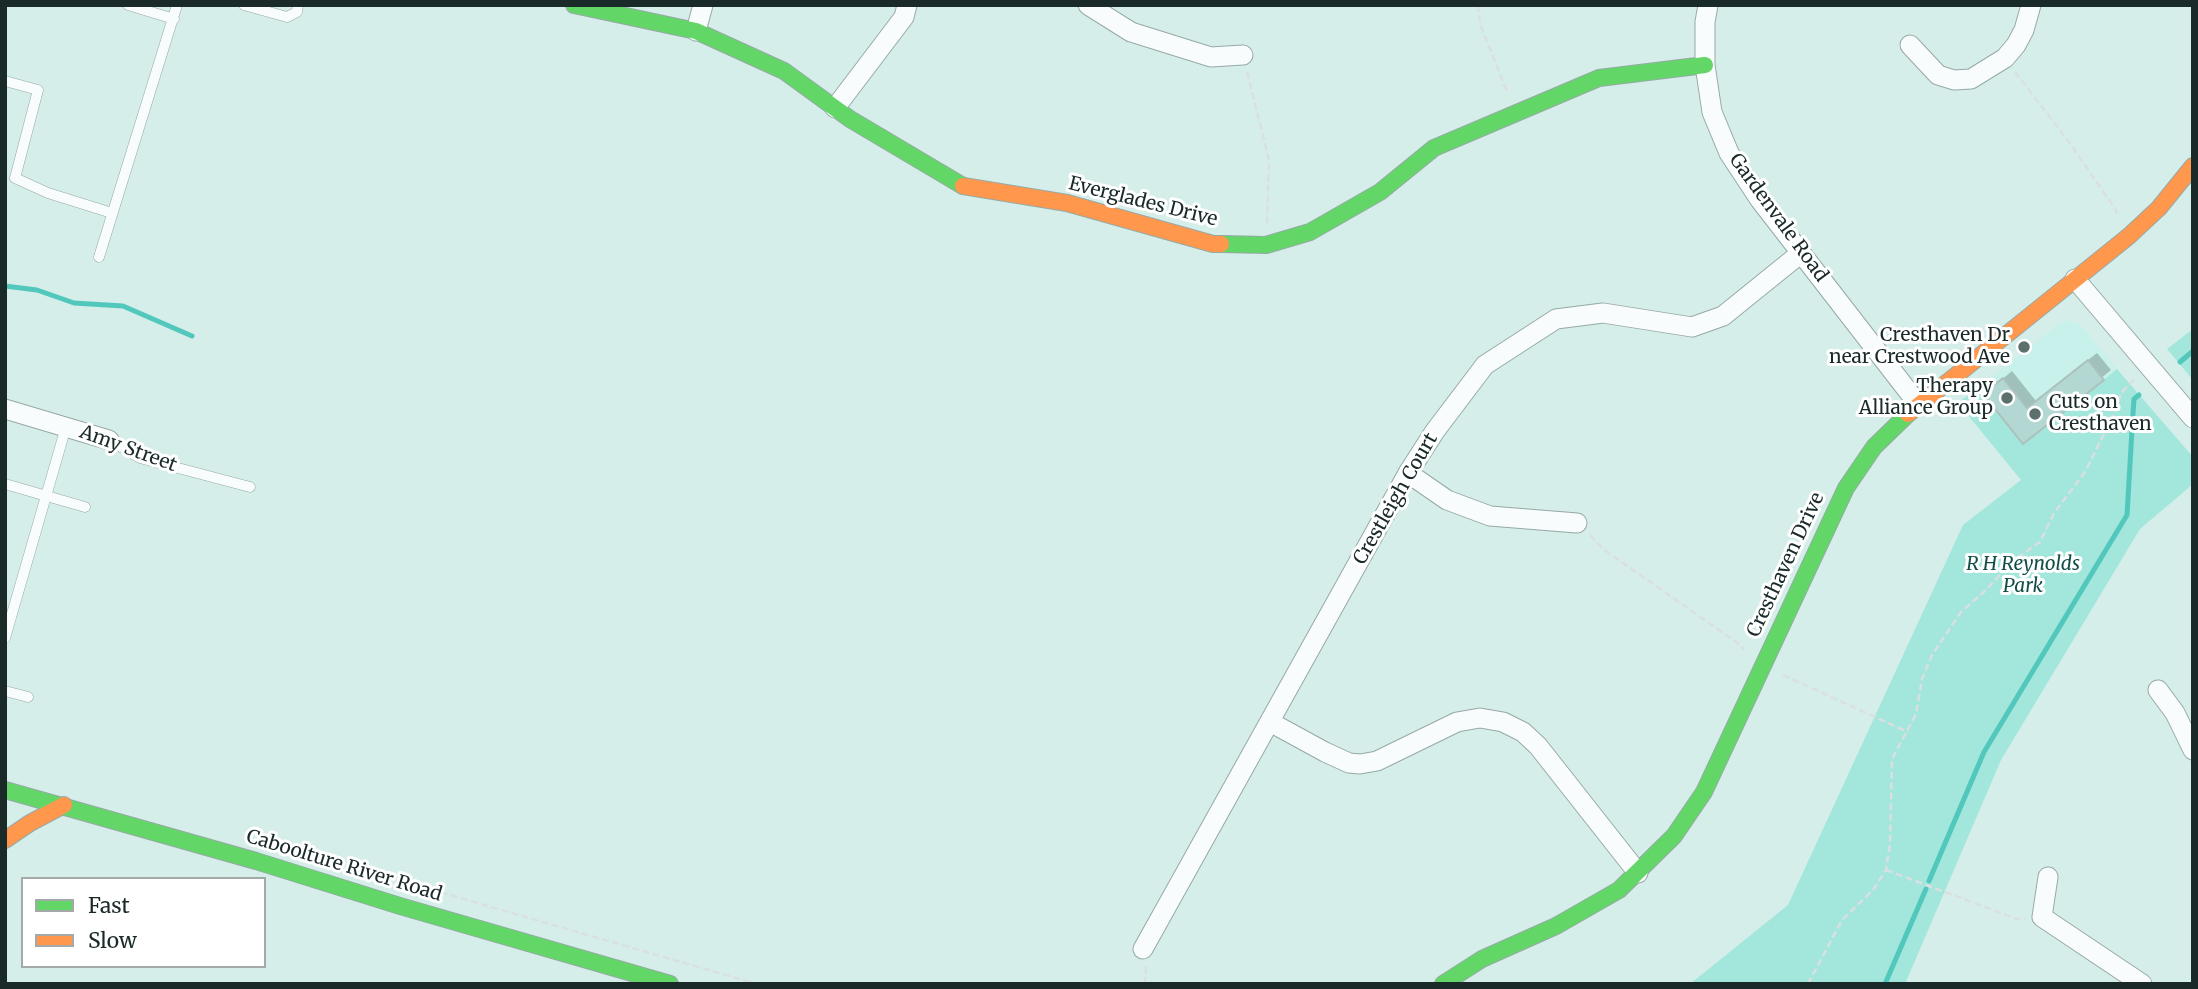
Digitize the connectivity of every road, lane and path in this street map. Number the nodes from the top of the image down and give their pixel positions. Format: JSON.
{"nodes":[{"id":1,"x":128,"y":5,"type":"edge"},
{"id":2,"x":177,"y":5,"type":"edge"},
{"id":3,"x":244,"y":5,"type":"edge"},
{"id":4,"x":298,"y":5,"type":"edge"},
{"id":5,"x":574,"y":5,"type":"edge"},
{"id":6,"x":703,"y":5,"type":"edge"},
{"id":7,"x":908,"y":5,"type":"edge"},
{"id":8,"x":1088,"y":5,"type":"edge"},
{"id":9,"x":1478,"y":5,"type":"edge"},
{"id":10,"x":1709,"y":5,"type":"edge"},
{"id":11,"x":2031,"y":5,"type":"edge"},
{"id":12,"x":174,"y":19,"type":"junction"},
{"id":13,"x":696,"y":31,"type":"junction"},
{"id":14,"x":1910,"y":45,"type":"dead end"},
{"id":15,"x":1242,"y":55,"type":"joint"},
{"id":16,"x":2005,"y":58,"type":"junction"},
{"id":17,"x":1705,"y":65,"type":"junction"},
{"id":18,"x":5,"y":81,"type":"edge"},
{"id":19,"x":835,"y":108,"type":"junction"},
{"id":20,"x":1516,"y":114,"type":"junction"},
{"id":21,"x":2193,"y":166,"type":"edge"},
{"id":22,"x":5,"y":170,"type":"edge"},
{"id":23,"x":15,"y":178,"type":"junction"},
{"id":24,"x":112,"y":214,"type":"junction"},
{"id":25,"x":2119,"y":223,"type":"dead end"},
{"id":26,"x":1266,"y":245,"type":"junction"},
{"id":27,"x":1801,"y":253,"type":"junction"},
{"id":28,"x":99,"y":257,"type":"dead end"},
{"id":29,"x":2075,"y":279,"type":"junction"},
{"id":30,"x":2134,"y":380,"type":"dead end"},
{"id":31,"x":1918,"y":404,"type":"junction"},
{"id":32,"x":5,"y":409,"type":"edge"},
{"id":33,"x":2193,"y":418,"type":"edge"},
{"id":34,"x":66,"y":427,"type":"junction"},
{"id":35,"x":108,"y":440,"type":"joint"},
{"id":36,"x":1408,"y":473,"type":"junction"},
{"id":37,"x":5,"y":484,"type":"edge"},
{"id":38,"x":250,"y":487,"type":"dead end"},
{"id":39,"x":46,"y":496,"type":"junction"},
{"id":40,"x":85,"y":508,"type":"dead end"},
{"id":41,"x":1577,"y":523,"type":"joint"},
{"id":42,"x":5,"y":638,"type":"edge"},
{"id":43,"x":1743,"y":656,"type":"dead end"},
{"id":44,"x":1781,"y":674,"type":"dead end"},
{"id":45,"x":2158,"y":690,"type":"dead end"},
{"id":46,"x":5,"y":691,"type":"edge"},
{"id":47,"x":28,"y":697,"type":"dead end"},
{"id":48,"x":1270,"y":722,"type":"junction"},
{"id":49,"x":1908,"y":732,"type":"junction"},
{"id":50,"x":2193,"y":750,"type":"edge"},
{"id":51,"x":10,"y":792,"type":"edge"},
{"id":52,"x":64,"y":806,"type":"junction"},
{"id":53,"x":7,"y":818,"type":"edge"},
{"id":54,"x":5,"y":840,"type":"edge"},
{"id":55,"x":348,"y":865,"type":"dead end"},
{"id":56,"x":1886,"y":870,"type":"junction"},
{"id":57,"x":1638,"y":873,"type":"junction"},
{"id":58,"x":2048,"y":877,"type":"dead end"},
{"id":59,"x":2042,"y":917,"type":"junction"},
{"id":60,"x":1143,"y":949,"type":"dead end"},
{"id":61,"x":1447,"y":982,"type":"edge"},
{"id":62,"x":670,"y":984,"type":"edge"},
{"id":63,"x":757,"y":984,"type":"edge"},
{"id":64,"x":1808,"y":984,"type":"edge"},
{"id":65,"x":2142,"y":984,"type":"edge"}],
"edges":[{"from":1,"to":12,"type":"lane"},
{"from":2,"to":12,"type":"lane"},
{"from":3,"to":4,"type":"lane"},
{"from":5,"to":13,"type":"street","name":"Everglades Drive"},
{"from":6,"to":13,"type":"street"},
{"from":7,"to":19,"type":"street"},
{"from":8,"to":15,"type":"street"},
{"from":9,"to":20,"type":"path"},
{"from":10,"to":17,"type":"street","name":"Gardenvale Road"},
{"from":11,"to":16,"type":"street"},
{"from":12,"to":24,"type":"lane"},
{"from":13,"to":19,"type":"street","name":"Everglades Drive"},
{"from":14,"to":16,"type":"street"},
{"from":15,"to":26,"type":"path"},
{"from":16,"to":25,"type":"path"},
{"from":17,"to":20,"type":"street","name":"Everglades Drive"},
{"from":17,"to":27,"type":"street","name":"Gardenvale Road"},
{"from":18,"to":23,"type":"lane"},
{"from":19,"to":26,"type":"street","name":"Everglades Drive"},
{"from":20,"to":26,"type":"street","name":"Everglades Drive"},
{"from":21,"to":29,"type":"street","name":"Cresthaven Drive"},
{"from":22,"to":23,"type":"lane"},
{"from":23,"to":24,"type":"lane"},
{"from":24,"to":28,"type":"lane"},
{"from":27,"to":31,"type":"street","name":"Gardenvale Road"},
{"from":27,"to":36,"type":"street","name":"Crestleigh Court"},
{"from":29,"to":31,"type":"street","name":"Cresthaven Drive"},
{"from":29,"to":33,"type":"street"},
{"from":30,"to":49,"type":"path"},
{"from":31,"to":57,"type":"street","name":"Cresthaven Drive"},
{"from":32,"to":34,"type":"street","name":"Amy Street"},
{"from":34,"to":35,"type":"street","name":"Amy Street"},
{"from":34,"to":39,"type":"lane"},
{"from":35,"to":38,"type":"lane","name":"Amy Street"},
{"from":36,"to":41,"type":"street"},
{"from":36,"to":48,"type":"street","name":"Crestleigh Court"},
{"from":37,"to":39,"type":"lane"},
{"from":39,"to":40,"type":"lane"},
{"from":39,"to":42,"type":"lane"},
{"from":41,"to":43,"type":"path"},
{"from":44,"to":49,"type":"path"},
{"from":45,"to":50,"type":"street"},
{"from":46,"to":47,"type":"lane"},
{"from":48,"to":57,"type":"street"},
{"from":48,"to":60,"type":"street","name":"Crestleigh Court"},
{"from":49,"to":56,"type":"path"},
{"from":51,"to":52,"type":"street","name":"Caboolture River Road"},
{"from":51,"to":53,"type":"street"},
{"from":52,"to":54,"type":"street"},
{"from":52,"to":62,"type":"street","name":"Caboolture River Road"},
{"from":55,"to":63,"type":"path"},
{"from":56,"to":59,"type":"path"},
{"from":56,"to":64,"type":"path"},
{"from":57,"to":61,"type":"street","name":"Cresthaven Drive"},
{"from":58,"to":59,"type":"street"},
{"from":59,"to":65,"type":"street"}]}
